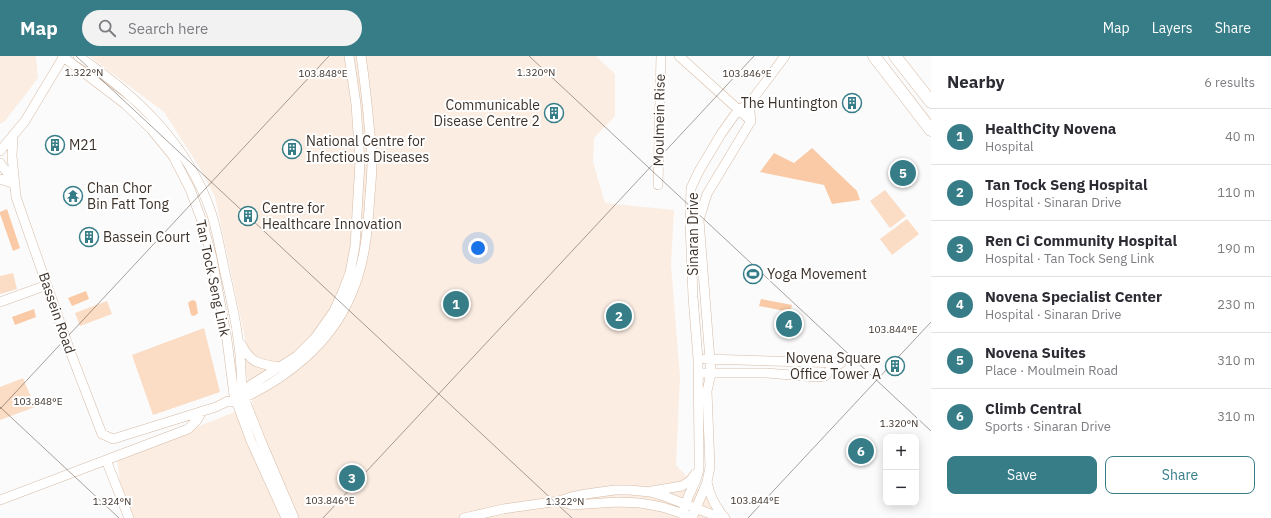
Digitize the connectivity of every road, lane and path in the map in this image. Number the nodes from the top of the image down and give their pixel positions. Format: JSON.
{"nodes":[{"id":1,"x":63,"y":56,"type":"edge"},
{"id":2,"x":78,"y":56,"type":"edge"},
{"id":3,"x":349,"y":56,"type":"edge"},
{"id":4,"x":361,"y":56,"type":"edge"},
{"id":5,"x":661,"y":56,"type":"edge"},
{"id":6,"x":679,"y":56,"type":"edge"},
{"id":7,"x":785,"y":56,"type":"edge"},
{"id":8,"x":874,"y":56,"type":"edge"},
{"id":9,"x":895,"y":56,"type":"edge"},
{"id":10,"x":931,"y":102,"type":"edge"},
{"id":11,"x":749,"y":104,"type":"junction"},
{"id":12,"x":738,"y":110,"type":"junction"},
{"id":13,"x":750,"y":121,"type":"junction"},
{"id":14,"x":931,"y":130,"type":"edge"},
{"id":15,"x":13,"y":135,"type":"junction"},
{"id":16,"x":0,"y":151,"type":"edge"},
{"id":17,"x":0,"y":163,"type":"edge"},
{"id":18,"x":0,"y":179,"type":"edge"},
{"id":19,"x":15,"y":184,"type":"junction"},
{"id":20,"x":658,"y":185,"type":"dead end"},
{"id":21,"x":47,"y":285,"type":"junction"},
{"id":22,"x":0,"y":302,"type":"edge"},
{"id":23,"x":238,"y":338,"type":"junction"},
{"id":24,"x":698,"y":359,"type":"junction"},
{"id":25,"x":710,"y":359,"type":"junction"},
{"id":26,"x":280,"y":367,"type":"junction"},
{"id":27,"x":698,"y":373,"type":"junction"},
{"id":28,"x":711,"y":373,"type":"junction"},
{"id":29,"x":237,"y":397,"type":"junction"},
{"id":30,"x":202,"y":411,"type":"junction"},
{"id":31,"x":106,"y":460,"type":"junction"},
{"id":32,"x":699,"y":469,"type":"junction"},
{"id":33,"x":707,"y":482,"type":"junction"},
{"id":34,"x":650,"y":492,"type":"junction"},
{"id":35,"x":0,"y":500,"type":"edge"},
{"id":36,"x":558,"y":501,"type":"junction"},
{"id":37,"x":685,"y":504,"type":"junction"},
{"id":38,"x":696,"y":508,"type":"junction"},
{"id":39,"x":682,"y":514,"type":"junction"},
{"id":40,"x":129,"y":518,"type":"edge"},
{"id":41,"x":286,"y":518,"type":"edge"},
{"id":42,"x":294,"y":518,"type":"edge"},
{"id":43,"x":464,"y":518,"type":"edge"},
{"id":44,"x":693,"y":518,"type":"edge"},
{"id":45,"x":721,"y":518,"type":"edge"},
{"id":46,"x":725,"y":518,"type":"edge"}],
"edges":[{"from":1,"to":15,"type":"street"},
{"from":1,"to":29,"type":"street","name":"Tan Tock Seng Link"},
{"from":2,"to":23,"type":"street","name":"Tan Tock Seng Link"},
{"from":3,"to":26,"type":"street"},
{"from":4,"to":29,"type":"street"},
{"from":5,"to":20,"type":"street","name":"Moulmein Rise"},
{"from":6,"to":12,"type":"street","name":"Moulmein Rise"},
{"from":7,"to":11,"type":"street","name":"Sinaran Drive"},
{"from":8,"to":14,"type":"main road"},
{"from":9,"to":10,"type":"main road"},
{"from":11,"to":12,"type":"street","name":"Sinaran Drive"},
{"from":11,"to":13,"type":"street"},
{"from":12,"to":13,"type":"street","name":"Moulmein Rise"},
{"from":12,"to":24,"type":"street","name":"Sinaran Drive"},
{"from":13,"to":25,"type":"street","name":"Sinaran Drive"},
{"from":15,"to":16,"type":"street"},
{"from":15,"to":19,"type":"street","name":"Bassein Road"},
{"from":17,"to":19,"type":"street","name":"Bassein Road"},
{"from":18,"to":19,"type":"street"},
{"from":19,"to":21,"type":"street","name":"Bassein Road"},
{"from":21,"to":22,"type":"street"},
{"from":21,"to":30,"type":"street","name":"Bassein Road"},
{"from":23,"to":26,"type":"street","name":"Tan Tock Seng Link"},
{"from":23,"to":29,"type":"street","name":"Tan Tock Seng Link"},
{"from":24,"to":25,"type":"street"},
{"from":24,"to":27,"type":"street","name":"Sinaran Drive"},
{"from":25,"to":28,"type":"street","name":"Sinaran Drive"},
{"from":25,"to":28,"type":"street"},
{"from":26,"to":29,"type":"street"},
{"from":27,"to":28,"type":"street"},
{"from":27,"to":32,"type":"street","name":"Sinaran Drive"},
{"from":28,"to":33,"type":"street","name":"Sinaran Drive"},
{"from":29,"to":30,"type":"street"},
{"from":29,"to":41,"type":"street","name":"Tan Tock Seng Link"},
{"from":29,"to":42,"type":"street","name":"Tan Tock Seng Link"},
{"from":30,"to":31,"type":"street"},
{"from":31,"to":35,"type":"street"},
{"from":31,"to":40,"type":"street"},
{"from":32,"to":34,"type":"street"},
{"from":32,"to":37,"type":"street","name":"Sinaran Drive"},
{"from":33,"to":38,"type":"street","name":"Sinaran Drive"},
{"from":33,"to":46,"type":"street"},
{"from":34,"to":36,"type":"street"},
{"from":34,"to":37,"type":"street"},
{"from":36,"to":39,"type":"street"},
{"from":36,"to":43,"type":"street"},
{"from":37,"to":38,"type":"street"},
{"from":37,"to":39,"type":"street","name":"Sinaran Drive"},
{"from":38,"to":44,"type":"street","name":"Sinaran Drive"},
{"from":38,"to":45,"type":"street"},
{"from":39,"to":44,"type":"street"}]}
